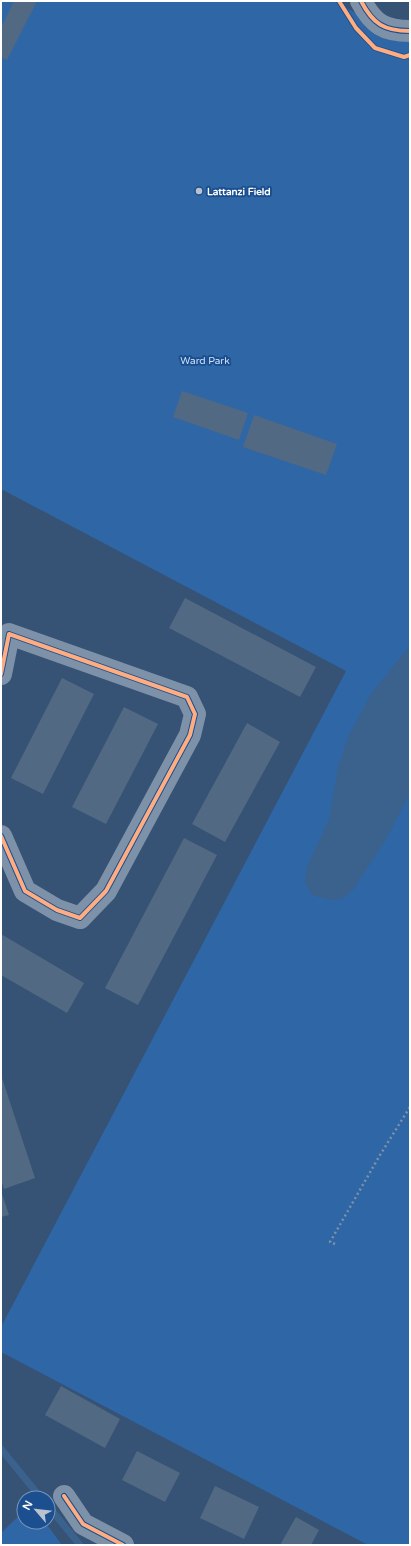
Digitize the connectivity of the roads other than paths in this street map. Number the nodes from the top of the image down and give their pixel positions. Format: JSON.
{"nodes":[{"id":1,"x":361,"y":1,"type":"edge"},
{"id":2,"x":410,"y":31,"type":"edge"},
{"id":3,"x":5,"y":632,"type":"edge"},
{"id":4,"x":1,"y":674,"type":"edge"},
{"id":5,"x":1,"y":836,"type":"edge"},
{"id":6,"x":64,"y":1496,"type":"dead end"},
{"id":7,"x":123,"y":1545,"type":"edge"}],
"edges":[{"from":1,"to":2,"type":"street"},
{"from":3,"to":4,"type":"street"},
{"from":3,"to":5,"type":"street"},
{"from":6,"to":7,"type":"street"}]}
